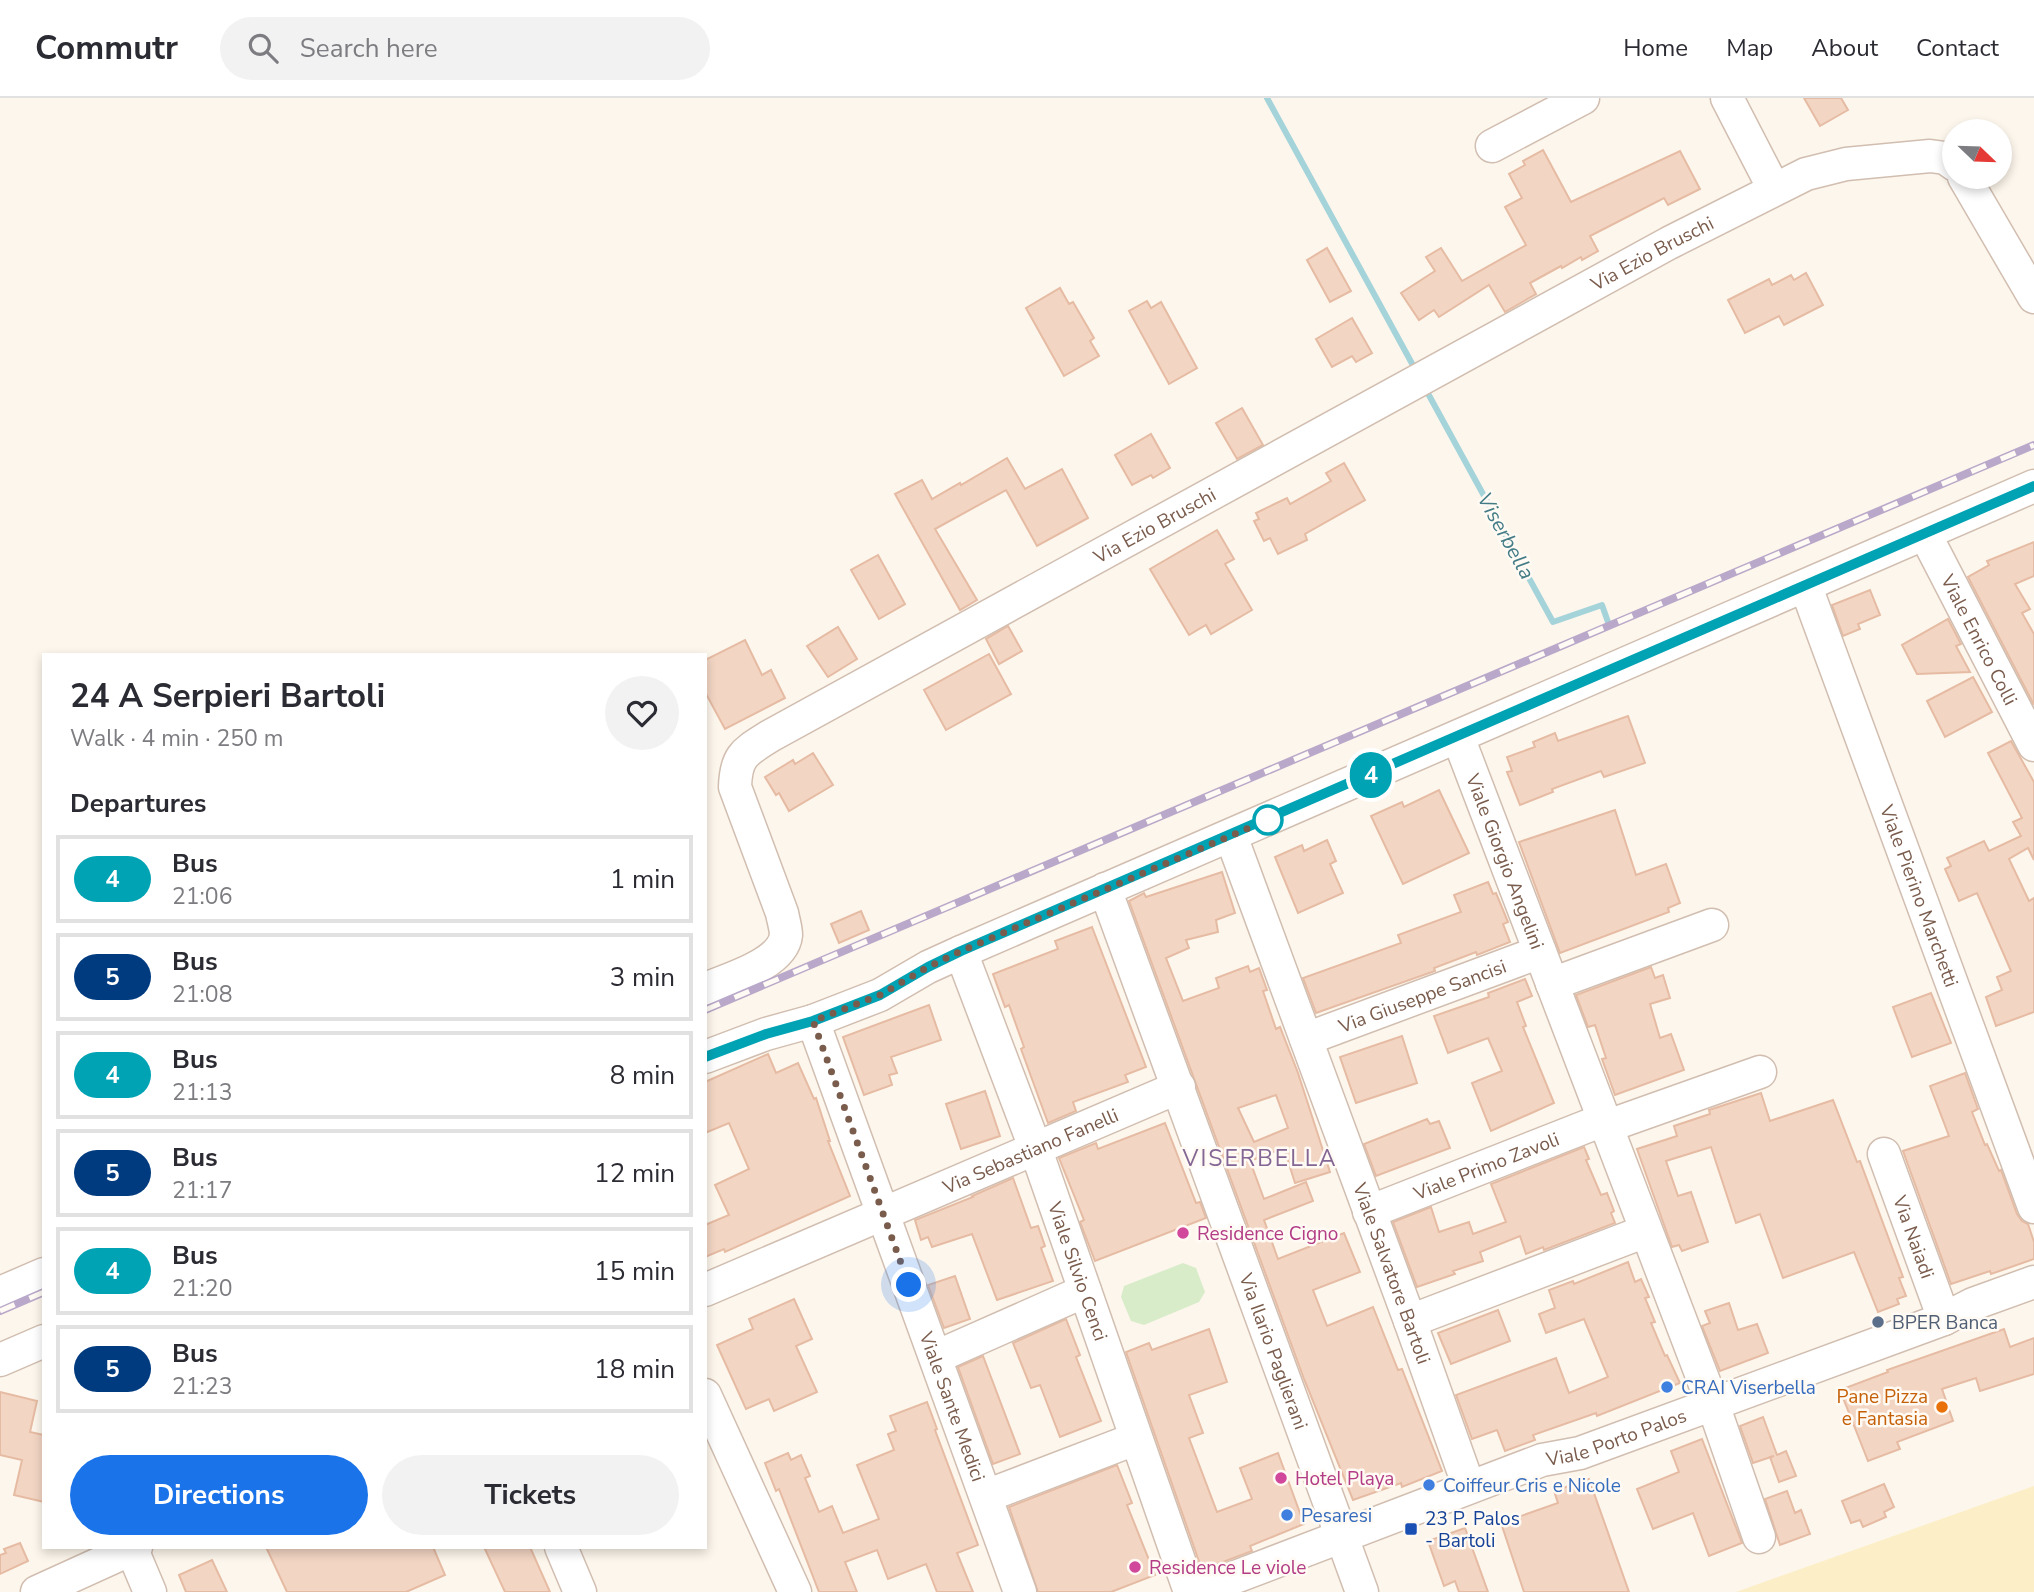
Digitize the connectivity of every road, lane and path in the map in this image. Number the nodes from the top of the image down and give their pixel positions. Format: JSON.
{"nodes":[{"id":1,"x":1583,"y":98,"type":"edge"},
{"id":2,"x":1727,"y":98,"type":"edge"},
{"id":3,"x":1492,"y":146,"type":"dead end"},
{"id":4,"x":1942,"y":158,"type":"edge"},
{"id":5,"x":1774,"y":189,"type":"junction"},
{"id":6,"x":1971,"y":189,"type":"edge"},
{"id":7,"x":2034,"y":297,"type":"edge"},
{"id":8,"x":2034,"y":486,"type":"edge"},
{"id":9,"x":1925,"y":534,"type":"junction"},
{"id":10,"x":1806,"y":587,"type":"junction"},
{"id":11,"x":1458,"y":737,"type":"junction"},
{"id":12,"x":2034,"y":745,"type":"edge"},
{"id":13,"x":1231,"y":836,"type":"junction"},
{"id":14,"x":1105,"y":889,"type":"junction"},
{"id":15,"x":1712,"y":925,"type":"dead end"},
{"id":16,"x":961,"y":951,"type":"junction"},
{"id":17,"x":1540,"y":952,"type":"junction"},
{"id":18,"x":1552,"y":984,"type":"junction"},
{"id":19,"x":707,"y":988,"type":"edge"},
{"id":20,"x":813,"y":1021,"type":"junction"},
{"id":21,"x":1306,"y":1040,"type":"junction"},
{"id":22,"x":707,"y":1056,"type":"edge"},
{"id":23,"x":1760,"y":1072,"type":"dead end"},
{"id":24,"x":1179,"y":1087,"type":"junction"},
{"id":25,"x":1604,"y":1124,"type":"junction"},
{"id":26,"x":1036,"y":1150,"type":"junction"},
{"id":27,"x":1884,"y":1154,"type":"dead end"},
{"id":28,"x":2034,"y":1207,"type":"edge"},
{"id":29,"x":1369,"y":1212,"type":"junction"},
{"id":30,"x":882,"y":1214,"type":"junction"},
{"id":31,"x":1646,"y":1231,"type":"junction"},
{"id":32,"x":42,"y":1276,"type":"edge"},
{"id":33,"x":2034,"y":1282,"type":"edge"},
{"id":34,"x":707,"y":1289,"type":"edge"},
{"id":35,"x":1085,"y":1291,"type":"junction"},
{"id":36,"x":0,"y":1293,"type":"edge"},
{"id":37,"x":1944,"y":1319,"type":"junction"},
{"id":38,"x":1410,"y":1321,"type":"junction"},
{"id":39,"x":42,"y":1347,"type":"edge"},
{"id":40,"x":936,"y":1357,"type":"junction"},
{"id":41,"x":0,"y":1360,"type":"edge"},
{"id":42,"x":707,"y":1399,"type":"edge"},
{"id":43,"x":1712,"y":1404,"type":"junction"},
{"id":44,"x":1135,"y":1439,"type":"junction"},
{"id":45,"x":1464,"y":1473,"type":"dead end"},
{"id":46,"x":986,"y":1496,"type":"junction"},
{"id":47,"x":1343,"y":1536,"type":"junction"},
{"id":48,"x":1759,"y":1537,"type":"dead end"},
{"id":49,"x":131,"y":1549,"type":"edge"},
{"id":50,"x":133,"y":1549,"type":"edge"},
{"id":51,"x":562,"y":1549,"type":"edge"},
{"id":52,"x":37,"y":1592,"type":"edge"},
{"id":53,"x":150,"y":1592,"type":"edge"},
{"id":54,"x":580,"y":1592,"type":"edge"},
{"id":55,"x":795,"y":1592,"type":"edge"},
{"id":56,"x":1020,"y":1592,"type":"edge"},
{"id":57,"x":1190,"y":1592,"type":"edge"},
{"id":58,"x":1196,"y":1592,"type":"edge"},
{"id":59,"x":1362,"y":1592,"type":"edge"}],
"edges":[{"from":1,"to":3,"type":"street"},
{"from":2,"to":5,"type":"street"},
{"from":4,"to":5,"type":"street","name":"Via Ezio Bruschi"},
{"from":5,"to":19,"type":"street","name":"Via Ezio Bruschi"},
{"from":6,"to":7,"type":"street","name":"Via Ezio Bruschi"},
{"from":8,"to":9,"type":"street"},
{"from":9,"to":10,"type":"street"},
{"from":9,"to":12,"type":"street","name":"Viale Enrico Colli"},
{"from":10,"to":11,"type":"street"},
{"from":10,"to":28,"type":"street","name":"Viale Pierino Marchetti"},
{"from":11,"to":13,"type":"street"},
{"from":11,"to":17,"type":"street","name":"Viale Giorgio Angelini"},
{"from":13,"to":14,"type":"street"},
{"from":13,"to":21,"type":"street","name":"Viale Salvatore Bartoli"},
{"from":14,"to":16,"type":"street"},
{"from":14,"to":24,"type":"street","name":"Via Ilario Paglierani"},
{"from":15,"to":18,"type":"street"},
{"from":16,"to":20,"type":"street"},
{"from":16,"to":26,"type":"street","name":"Viale Silvio Cenci"},
{"from":17,"to":18,"type":"street","name":"Viale Giorgio Angelini"},
{"from":17,"to":21,"type":"street","name":"Via Giuseppe Sancisi"},
{"from":18,"to":25,"type":"street","name":"Viale Giorgio Angelini"},
{"from":20,"to":22,"type":"street"},
{"from":20,"to":30,"type":"street","name":"Viale Sante Medici"},
{"from":21,"to":29,"type":"street","name":"Viale Salvatore Bartoli"},
{"from":23,"to":25,"type":"street"},
{"from":24,"to":26,"type":"street","name":"Via Sebastiano Fanelli"},
{"from":24,"to":47,"type":"street","name":"Via Ilario Paglierani"},
{"from":25,"to":29,"type":"street","name":"Viale Primo Zavoli"},
{"from":25,"to":31,"type":"street","name":"Viale Giorgio Angelini"},
{"from":26,"to":30,"type":"street","name":"Via Sebastiano Fanelli"},
{"from":26,"to":35,"type":"street","name":"Viale Silvio Cenci"},
{"from":27,"to":37,"type":"street","name":"Via Naiadi"},
{"from":29,"to":38,"type":"street","name":"Viale Salvatore Bartoli"},
{"from":30,"to":34,"type":"street","name":"Via Sebastiano Fanelli"},
{"from":30,"to":40,"type":"street","name":"Viale Sante Medici"},
{"from":31,"to":38,"type":"street"},
{"from":31,"to":43,"type":"street","name":"Viale Giorgio Angelini"},
{"from":32,"to":36,"type":"street"},
{"from":33,"to":37,"type":"street","name":"Viale Porto Palos"},
{"from":35,"to":40,"type":"street"},
{"from":35,"to":44,"type":"street","name":"Viale Silvio Cenci"},
{"from":37,"to":43,"type":"street","name":"Viale Porto Palos"},
{"from":38,"to":45,"type":"street","name":"Viale Salvatore Bartoli"},
{"from":39,"to":41,"type":"street"},
{"from":40,"to":46,"type":"street","name":"Viale Sante Medici"},
{"from":42,"to":55,"type":"street"},
{"from":43,"to":47,"type":"street","name":"Viale Porto Palos"},
{"from":43,"to":48,"type":"street","name":"Viale Giorgio Angelini"},
{"from":44,"to":46,"type":"street"},
{"from":44,"to":57,"type":"street","name":"Viale Silvio Cenci"},
{"from":46,"to":56,"type":"street","name":"Viale Sante Medici"},
{"from":47,"to":58,"type":"street","name":"Viale Porto Palos"},
{"from":47,"to":59,"type":"street","name":"Via Ilario Paglierani"},
{"from":49,"to":52,"type":"street"},
{"from":50,"to":53,"type":"street"},
{"from":51,"to":54,"type":"street"}]}
